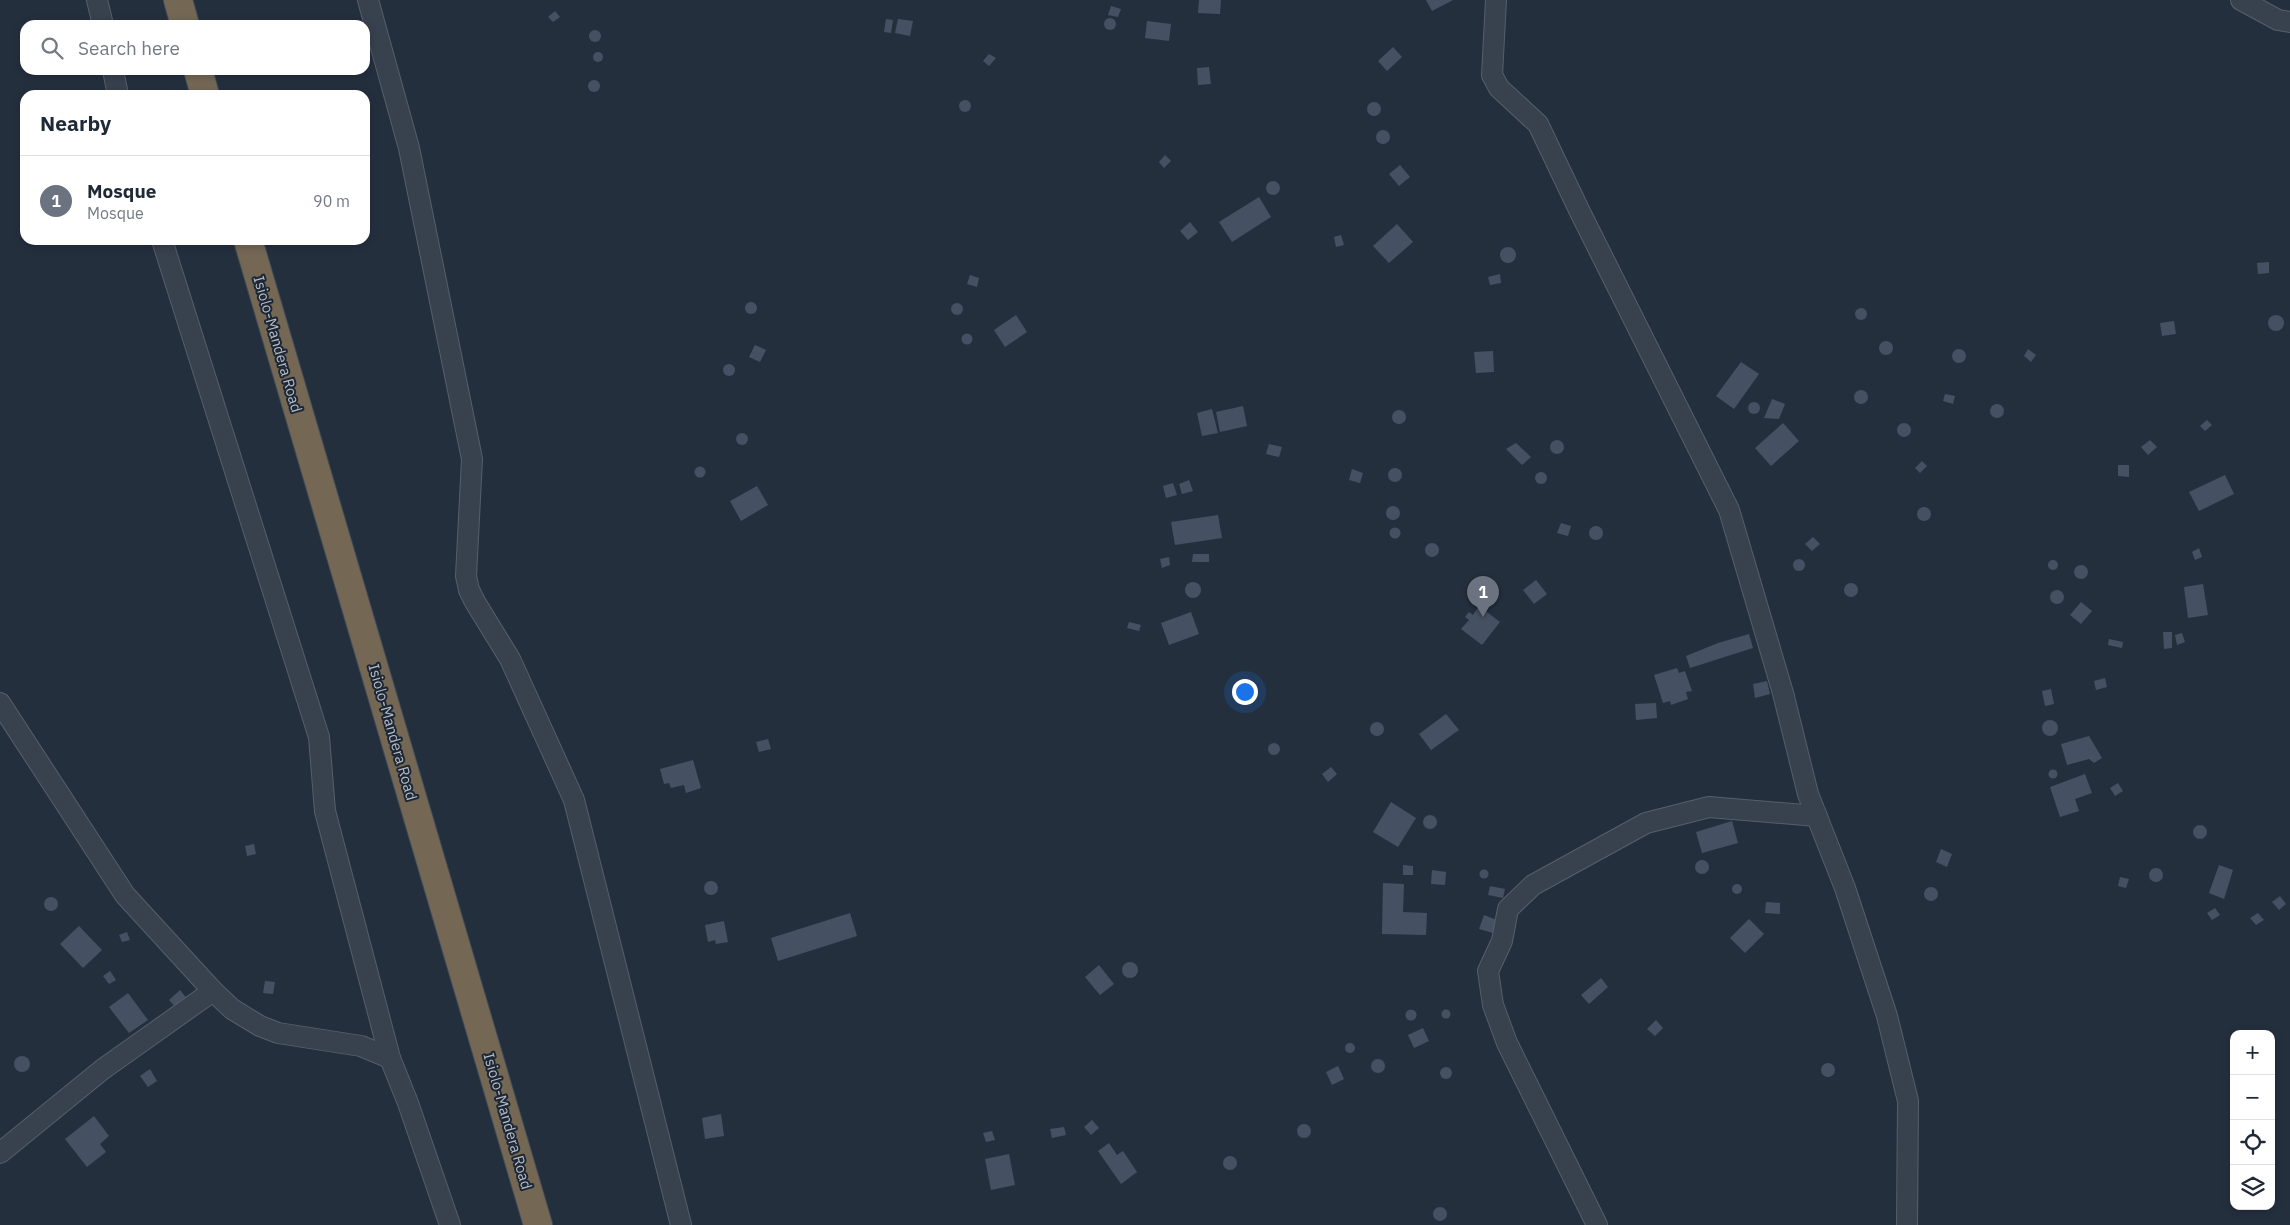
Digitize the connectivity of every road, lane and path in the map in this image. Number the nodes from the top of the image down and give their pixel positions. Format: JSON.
{"nodes":[{"id":1,"x":97,"y":0,"type":"edge"},
{"id":2,"x":178,"y":0,"type":"edge"},
{"id":3,"x":368,"y":0,"type":"edge"},
{"id":4,"x":1496,"y":0,"type":"edge"},
{"id":5,"x":2240,"y":0,"type":"edge"},
{"id":6,"x":102,"y":20,"type":"edge"},
{"id":7,"x":184,"y":20,"type":"edge"},
{"id":8,"x":2290,"y":22,"type":"edge"},
{"id":9,"x":114,"y":75,"type":"edge"},
{"id":10,"x":199,"y":75,"type":"edge"},
{"id":11,"x":117,"y":90,"type":"edge"},
{"id":12,"x":204,"y":90,"type":"edge"},
{"id":13,"x":164,"y":245,"type":"edge"},
{"id":14,"x":249,"y":245,"type":"edge"},
{"id":15,"x":0,"y":703,"type":"edge"},
{"id":16,"x":1817,"y":816,"type":"junction"},
{"id":17,"x":213,"y":991,"type":"junction"},
{"id":18,"x":390,"y":1058,"type":"junction"},
{"id":19,"x":0,"y":1153,"type":"edge"},
{"id":20,"x":450,"y":1225,"type":"edge"},
{"id":21,"x":538,"y":1225,"type":"edge"},
{"id":22,"x":681,"y":1225,"type":"edge"},
{"id":23,"x":1598,"y":1225,"type":"edge"},
{"id":24,"x":1907,"y":1225,"type":"edge"}],
"edges":[{"from":1,"to":6,"type":"street"},
{"from":2,"to":7,"type":"highway"},
{"from":3,"to":22,"type":"street"},
{"from":4,"to":16,"type":"street"},
{"from":5,"to":8,"type":"street"},
{"from":9,"to":11,"type":"street"},
{"from":10,"to":12,"type":"highway"},
{"from":13,"to":18,"type":"street"},
{"from":14,"to":21,"type":"highway","name":"Isiolo-Mandera Road"},
{"from":15,"to":17,"type":"street"},
{"from":16,"to":23,"type":"street"},
{"from":16,"to":24,"type":"street"},
{"from":17,"to":18,"type":"street"},
{"from":17,"to":19,"type":"street"},
{"from":18,"to":20,"type":"street"}]}
